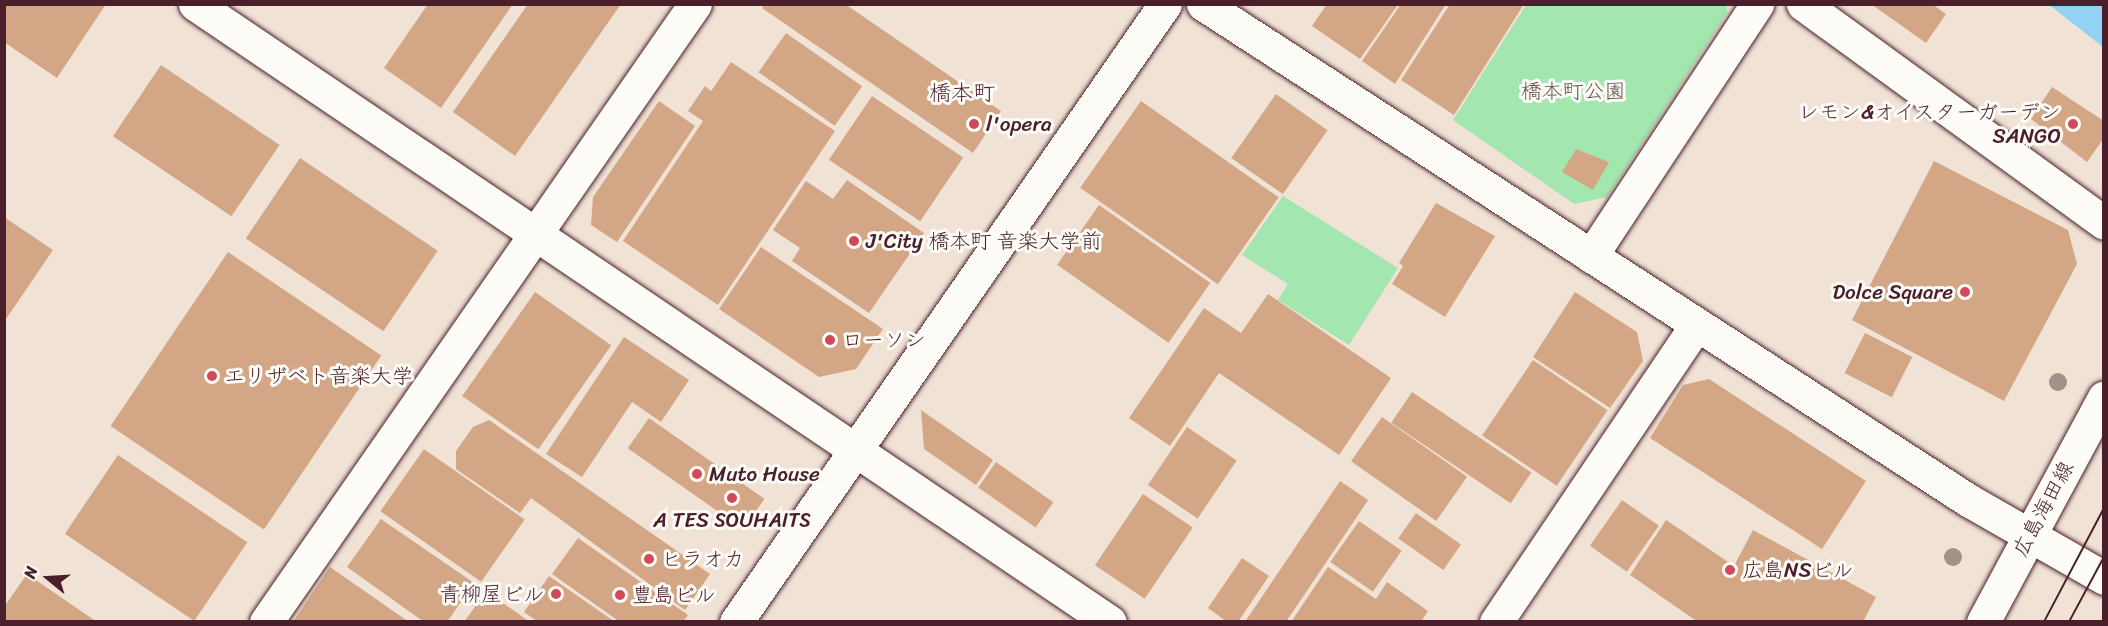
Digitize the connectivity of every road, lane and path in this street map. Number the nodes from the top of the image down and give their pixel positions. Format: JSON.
{"nodes":[{"id":1,"x":195,"y":4,"type":"edge"},
{"id":2,"x":694,"y":4,"type":"edge"},
{"id":3,"x":1165,"y":4,"type":"edge"},
{"id":4,"x":1203,"y":4,"type":"edge"},
{"id":5,"x":1757,"y":4,"type":"edge"},
{"id":6,"x":1803,"y":4,"type":"edge"},
{"id":7,"x":2103,"y":223,"type":"edge"},
{"id":8,"x":537,"y":234,"type":"junction"},
{"id":9,"x":1591,"y":256,"type":"junction"},
{"id":10,"x":1696,"y":325,"type":"junction"},
{"id":11,"x":2103,"y":397,"type":"edge"},
{"id":12,"x":857,"y":448,"type":"junction"},
{"id":13,"x":2028,"y":535,"type":"junction"},
{"id":14,"x":2103,"y":578,"type":"edge"},
{"id":15,"x":266,"y":621,"type":"edge"},
{"id":16,"x":736,"y":621,"type":"edge"},
{"id":17,"x":1110,"y":621,"type":"edge"},
{"id":18,"x":1496,"y":621,"type":"edge"},
{"id":19,"x":1983,"y":621,"type":"edge"}],
"edges":[{"from":1,"to":8,"type":"street"},
{"from":2,"to":8,"type":"street"},
{"from":3,"to":12,"type":"street"},
{"from":4,"to":9,"type":"street"},
{"from":5,"to":9,"type":"street"},
{"from":6,"to":7,"type":"street"},
{"from":8,"to":12,"type":"street"},
{"from":8,"to":15,"type":"street"},
{"from":9,"to":10,"type":"street"},
{"from":10,"to":13,"type":"street"},
{"from":10,"to":18,"type":"street"},
{"from":11,"to":13,"type":"street","name":"広島海田線"},
{"from":12,"to":16,"type":"street"},
{"from":12,"to":17,"type":"street"},
{"from":13,"to":14,"type":"street"},
{"from":13,"to":19,"type":"street","name":"広島海田線"}]}
